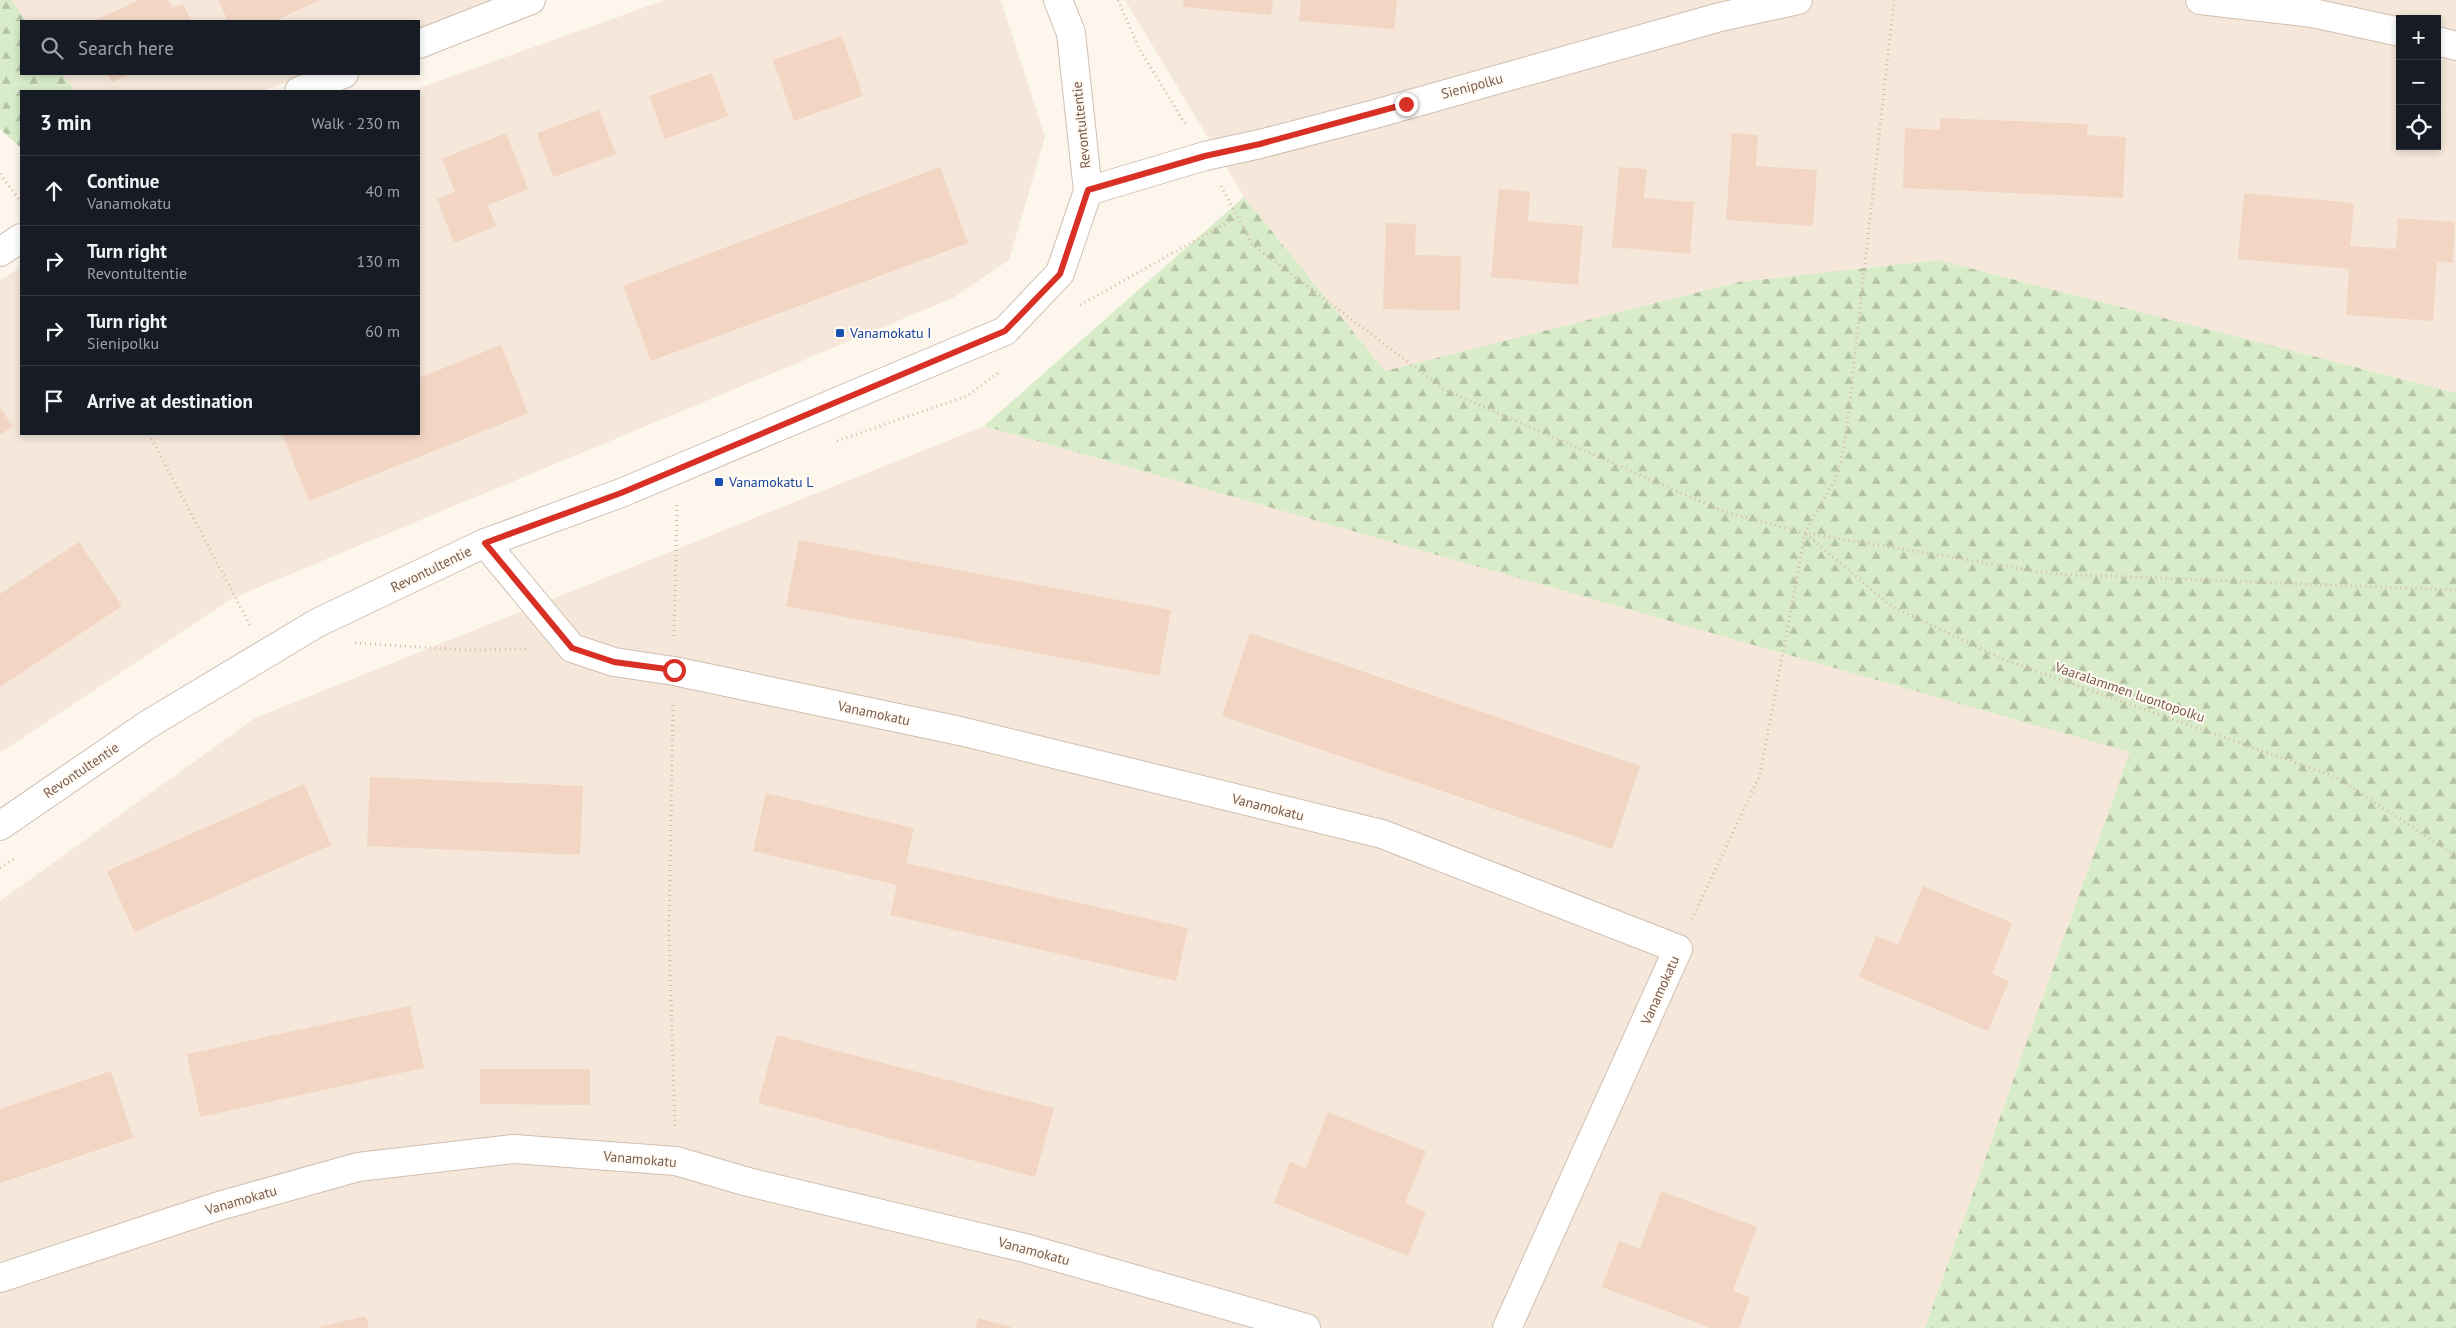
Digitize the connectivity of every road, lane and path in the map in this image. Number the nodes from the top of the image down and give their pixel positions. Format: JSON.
{"nodes":[{"id":1,"x":531,"y":0,"type":"edge"},
{"id":2,"x":1058,"y":0,"type":"edge"},
{"id":3,"x":1118,"y":0,"type":"edge"},
{"id":4,"x":1798,"y":0,"type":"edge"},
{"id":5,"x":1894,"y":0,"type":"edge"},
{"id":6,"x":2200,"y":0,"type":"edge"},
{"id":7,"x":2396,"y":31,"type":"edge"},
{"id":8,"x":2441,"y":42,"type":"edge"},
{"id":9,"x":420,"y":44,"type":"edge"},
{"id":10,"x":2456,"y":46,"type":"edge"},
{"id":11,"x":341,"y":75,"type":"edge"},
{"id":12,"x":302,"y":90,"type":"edge"},
{"id":13,"x":1205,"y":156,"type":"junction"},
{"id":14,"x":0,"y":174,"type":"edge"},
{"id":15,"x":1088,"y":190,"type":"junction"},
{"id":16,"x":20,"y":201,"type":"edge"},
{"id":17,"x":20,"y":239,"type":"edge"},
{"id":18,"x":0,"y":252,"type":"edge"},
{"id":19,"x":150,"y":435,"type":"edge"},
{"id":20,"x":677,"y":499,"type":"dead end"},
{"id":21,"x":1805,"y":533,"type":"junction"},
{"id":22,"x":485,"y":543,"type":"junction"},
{"id":23,"x":2456,"y":590,"type":"edge"},
{"id":24,"x":348,"y":643,"type":"dead end"},
{"id":25,"x":572,"y":648,"type":"junction"},
{"id":26,"x":266,"y":654,"type":"junction"},
{"id":27,"x":674,"y":670,"type":"junction"},
{"id":28,"x":0,"y":826,"type":"edge"},
{"id":29,"x":2456,"y":856,"type":"edge"},
{"id":30,"x":1678,"y":949,"type":"junction"},
{"id":31,"x":676,"y":1162,"type":"junction"},
{"id":32,"x":0,"y":1278,"type":"edge"},
{"id":33,"x":1306,"y":1328,"type":"edge"},
{"id":34,"x":1507,"y":1328,"type":"edge"}],
"edges":[{"from":1,"to":9,"type":"street"},
{"from":2,"to":15,"type":"street","name":"Revontultentie"},
{"from":3,"to":13,"type":"path"},
{"from":4,"to":13,"type":"street","name":"Sienipolku"},
{"from":5,"to":21,"type":"path"},
{"from":6,"to":7,"type":"street"},
{"from":8,"to":10,"type":"street"},
{"from":11,"to":12,"type":"street"},
{"from":13,"to":15,"type":"street","name":"Sienipolku"},
{"from":13,"to":21,"type":"path"},
{"from":14,"to":16,"type":"path"},
{"from":15,"to":22,"type":"street","name":"Revontultentie"},
{"from":17,"to":18,"type":"street"},
{"from":19,"to":26,"type":"path"},
{"from":20,"to":27,"type":"path"},
{"from":21,"to":23,"type":"path"},
{"from":21,"to":29,"type":"path","name":"Vaaralammen luontopolku"},
{"from":21,"to":30,"type":"path"},
{"from":22,"to":25,"type":"street"},
{"from":22,"to":26,"type":"street","name":"Revontultentie"},
{"from":24,"to":25,"type":"path"},
{"from":25,"to":27,"type":"street","name":"Vanamokatu"},
{"from":26,"to":28,"type":"street","name":"Revontultentie"},
{"from":27,"to":30,"type":"street","name":"Vanamokatu"},
{"from":27,"to":31,"type":"path"},
{"from":30,"to":34,"type":"street","name":"Vanamokatu"},
{"from":31,"to":32,"type":"street","name":"Vanamokatu"},
{"from":31,"to":33,"type":"street","name":"Vanamokatu"}]}
